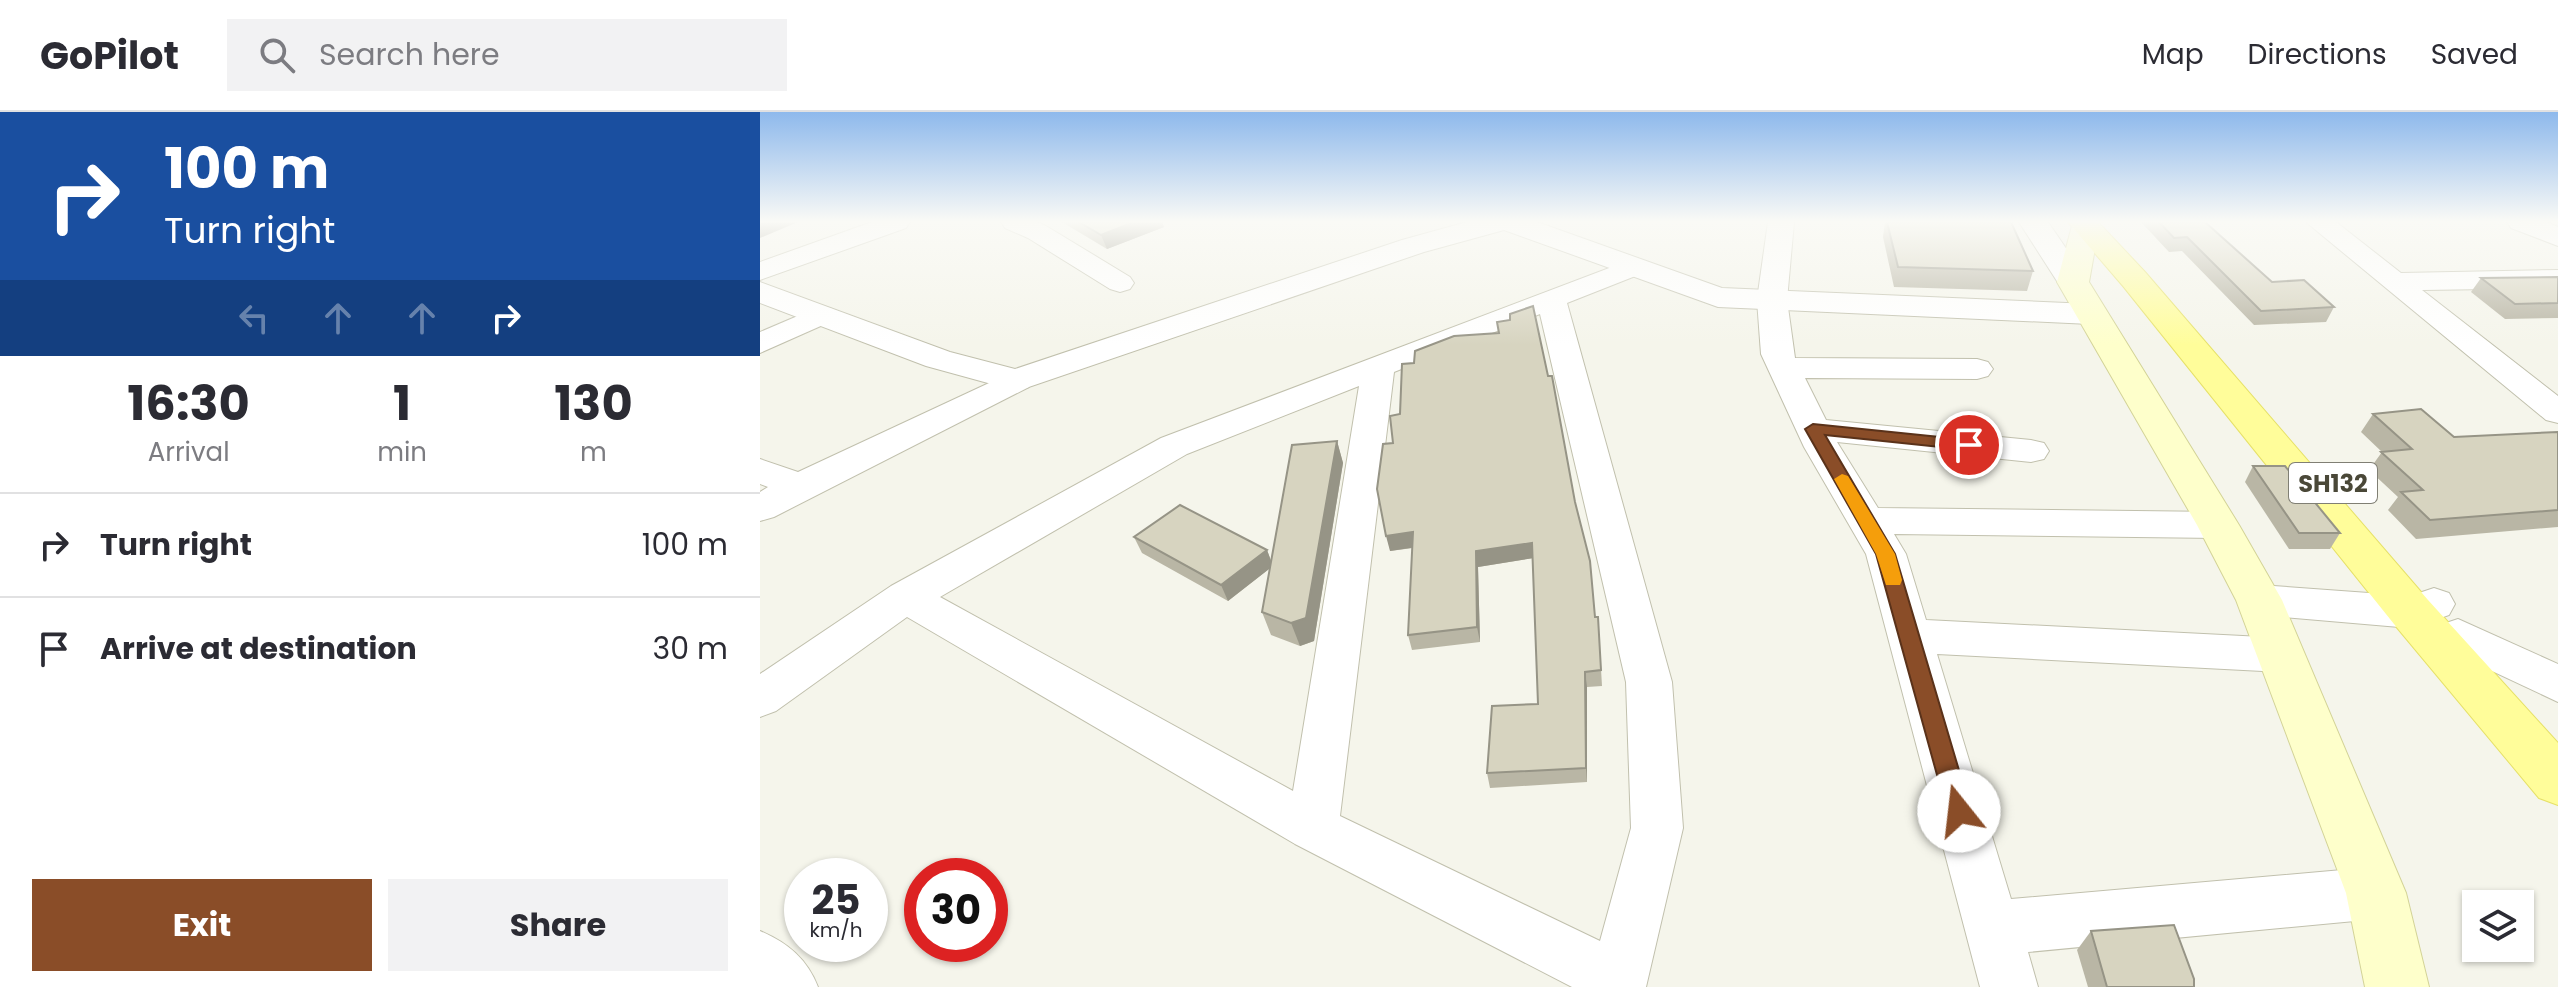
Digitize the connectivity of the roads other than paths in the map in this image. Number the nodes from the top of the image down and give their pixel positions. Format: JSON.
{"nodes":[{"id":1,"x":785,"y":263,"type":"edge"},
{"id":2,"x":1087,"y":263,"type":"edge"},
{"id":3,"x":1362,"y":263,"type":"edge"},
{"id":4,"x":1622,"y":263,"type":"edge"},
{"id":5,"x":1776,"y":263,"type":"edge"},
{"id":6,"x":2059,"y":263,"type":"edge"},
{"id":7,"x":2087,"y":263,"type":"edge"},
{"id":8,"x":2122,"y":263,"type":"edge"},
{"id":9,"x":2370,"y":263,"type":"edge"},
{"id":10,"x":1633,"y":267,"type":"junction"},
{"id":11,"x":760,"y":272,"type":"edge"},
{"id":12,"x":2558,"y":279,"type":"edge"},
{"id":13,"x":2394,"y":282,"type":"junction"},
{"id":14,"x":1120,"y":283,"type":"dead end"},
{"id":15,"x":760,"y":292,"type":"edge"},
{"id":16,"x":2082,"y":298,"type":"junction"},
{"id":17,"x":1551,"y":300,"type":"junction"},
{"id":18,"x":1772,"y":300,"type":"junction"},
{"id":19,"x":821,"y":315,"type":"junction"},
{"id":20,"x":760,"y":344,"type":"edge"},
{"id":21,"x":1378,"y":367,"type":"junction"},
{"id":22,"x":1783,"y":368,"type":"junction"},
{"id":23,"x":1977,"y":369,"type":"dead end"},
{"id":24,"x":1017,"y":380,"type":"junction"},
{"id":25,"x":2519,"y":382,"type":"junction"},
{"id":26,"x":2558,"y":382,"type":"edge"},
{"id":27,"x":2558,"y":413,"type":"edge"},
{"id":28,"x":1813,"y":429,"type":"junction"},
{"id":29,"x":2031,"y":451,"type":"dead end"},
{"id":30,"x":760,"y":471,"type":"edge"},
{"id":31,"x":800,"y":486,"type":"junction"},
{"id":32,"x":760,"y":508,"type":"edge"},
{"id":33,"x":1866,"y":521,"type":"junction"},
{"id":34,"x":2218,"y":525,"type":"junction"},
{"id":35,"x":906,"y":597,"type":"junction"},
{"id":36,"x":2259,"y":600,"type":"junction"},
{"id":37,"x":2434,"y":617,"type":"junction"},
{"id":38,"x":1909,"y":636,"type":"junction"},
{"id":39,"x":2282,"y":655,"type":"junction"},
{"id":40,"x":2550,"y":677,"type":"edge"},
{"id":41,"x":760,"y":698,"type":"edge"},
{"id":42,"x":2558,"y":742,"type":"edge"},
{"id":43,"x":2558,"y":781,"type":"edge"},
{"id":44,"x":1313,"y":828,"type":"junction"},
{"id":45,"x":2376,"y":893,"type":"junction"},
{"id":46,"x":1992,"y":928,"type":"junction"},
{"id":47,"x":760,"y":960,"type":"edge"},
{"id":48,"x":1618,"y":983,"type":"edge"},
{"id":49,"x":789,"y":987,"type":"edge"},
{"id":50,"x":2009,"y":987,"type":"edge"},
{"id":51,"x":2397,"y":987,"type":"edge"}],
"edges":[{"from":1,"to":11,"type":"street"},
{"from":2,"to":14,"type":"street"},
{"from":3,"to":24,"type":"street"},
{"from":4,"to":10,"type":"street"},
{"from":5,"to":18,"type":"street"},
{"from":6,"to":16,"type":"street"},
{"from":7,"to":16,"type":"main road"},
{"from":8,"to":37,"type":"main road"},
{"from":9,"to":13,"type":"street"},
{"from":10,"to":17,"type":"street"},
{"from":10,"to":18,"type":"street"},
{"from":12,"to":13,"type":"street"},
{"from":13,"to":25,"type":"street"},
{"from":15,"to":19,"type":"street"},
{"from":16,"to":18,"type":"street"},
{"from":16,"to":34,"type":"main road"},
{"from":17,"to":21,"type":"street"},
{"from":17,"to":48,"type":"street"},
{"from":18,"to":22,"type":"street"},
{"from":19,"to":20,"type":"street"},
{"from":19,"to":24,"type":"street"},
{"from":21,"to":35,"type":"street"},
{"from":21,"to":44,"type":"street"},
{"from":22,"to":23,"type":"street"},
{"from":22,"to":28,"type":"street"},
{"from":24,"to":31,"type":"street"},
{"from":25,"to":26,"type":"street"},
{"from":25,"to":27,"type":"street"},
{"from":28,"to":29,"type":"street"},
{"from":28,"to":33,"type":"street"},
{"from":30,"to":31,"type":"street"},
{"from":31,"to":32,"type":"street"},
{"from":33,"to":34,"type":"street"},
{"from":33,"to":38,"type":"street"},
{"from":34,"to":36,"type":"main road"},
{"from":35,"to":41,"type":"street"},
{"from":35,"to":44,"type":"street"},
{"from":36,"to":37,"type":"street"},
{"from":36,"to":39,"type":"main road"},
{"from":37,"to":40,"type":"street"},
{"from":37,"to":42,"type":"main road"},
{"from":37,"to":43,"type":"main road"},
{"from":38,"to":39,"type":"street"},
{"from":38,"to":46,"type":"street"},
{"from":39,"to":45,"type":"main road"},
{"from":44,"to":48,"type":"street"},
{"from":45,"to":46,"type":"street"},
{"from":45,"to":51,"type":"main road"},
{"from":46,"to":50,"type":"street"},
{"from":47,"to":49,"type":"street"}]}
